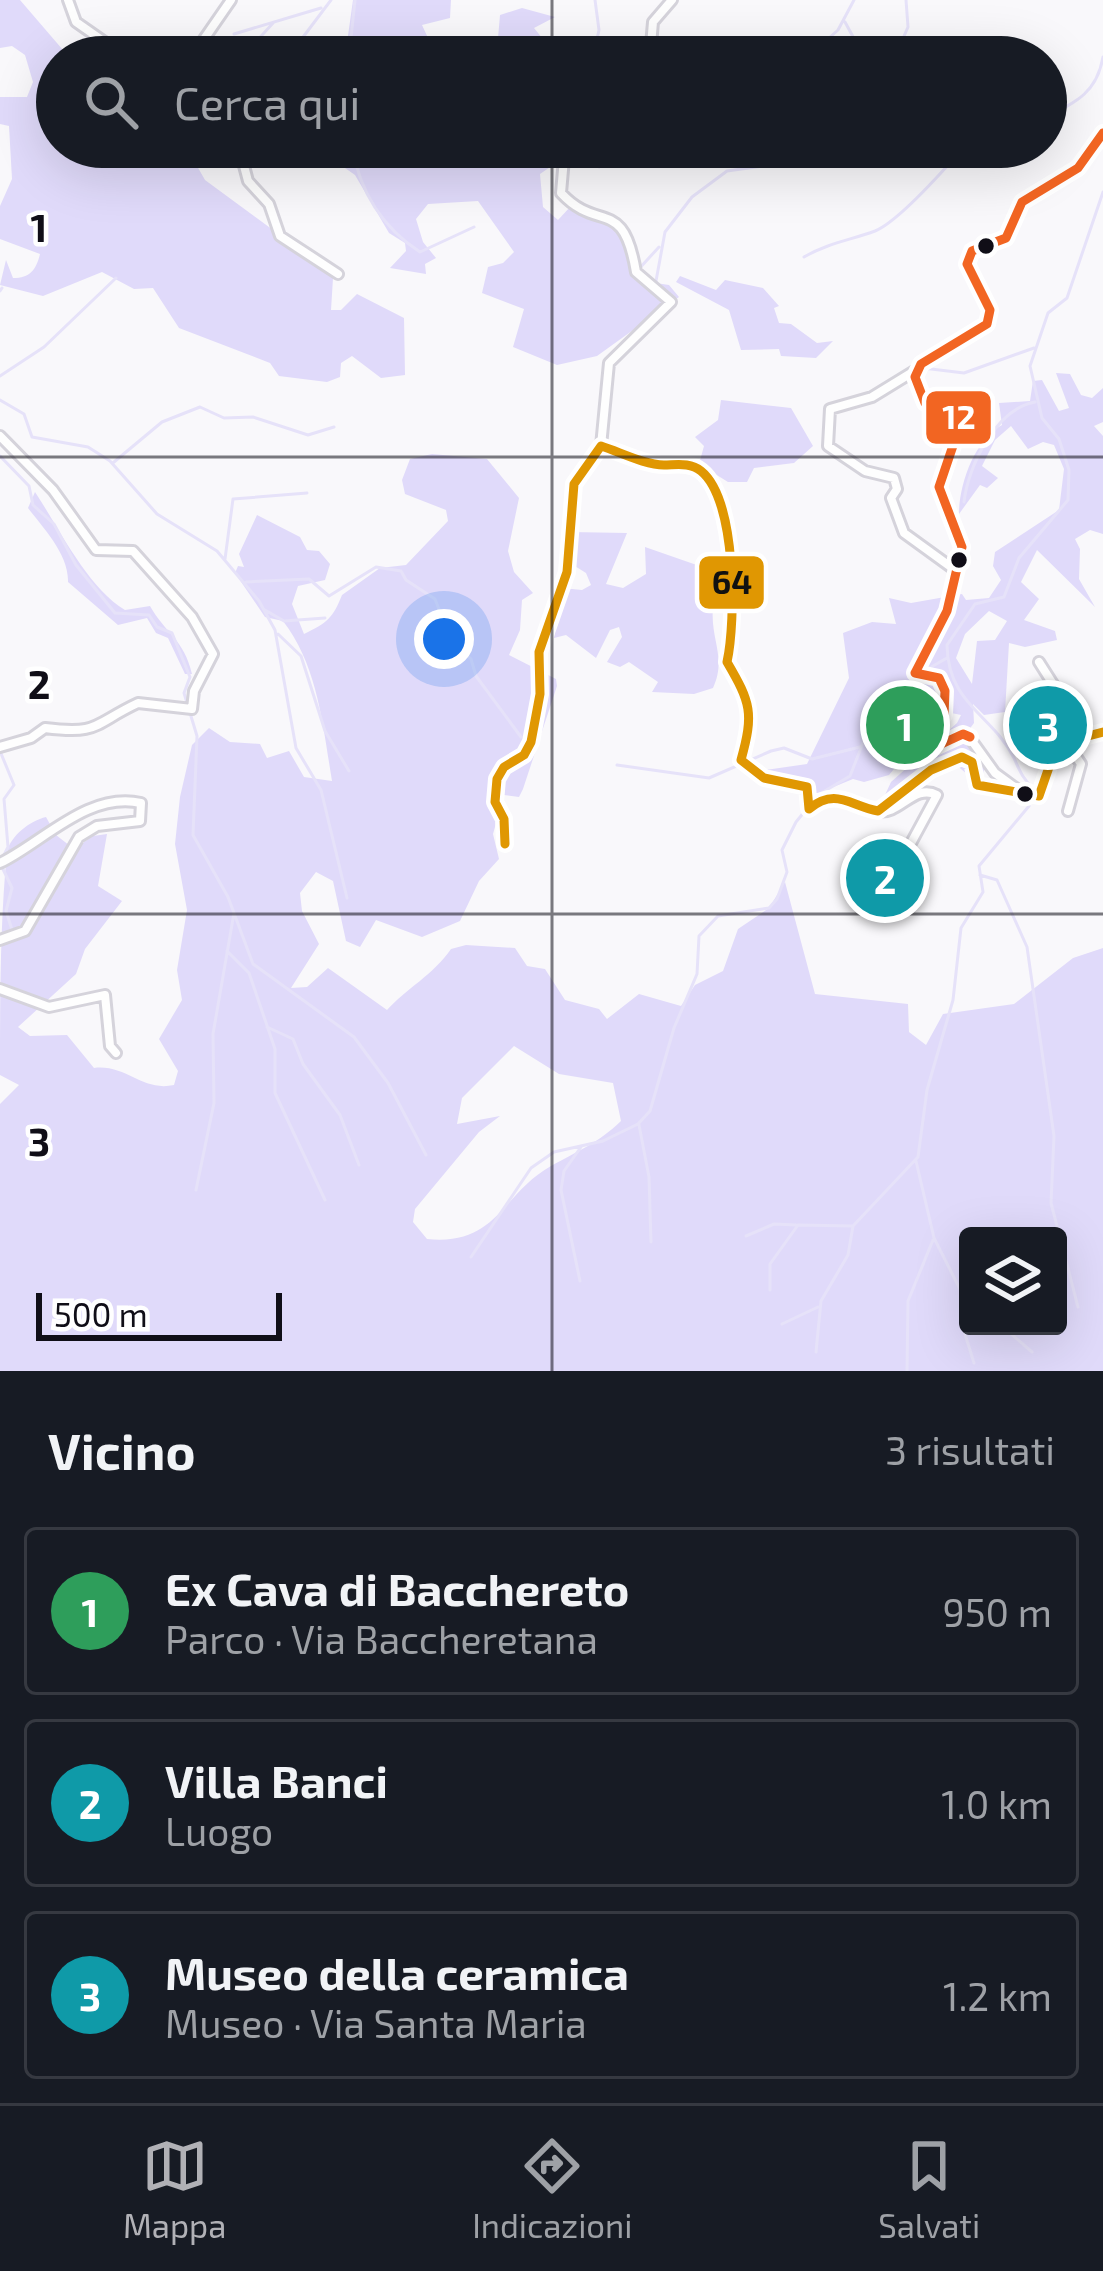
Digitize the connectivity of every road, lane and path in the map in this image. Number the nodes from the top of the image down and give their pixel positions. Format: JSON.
{"nodes":[{"id":1,"x":68,"y":0,"type":"edge"},
{"id":2,"x":231,"y":0,"type":"edge"},
{"id":3,"x":672,"y":0,"type":"edge"},
{"id":4,"x":96,"y":36,"type":"edge"},
{"id":5,"x":206,"y":36,"type":"edge"},
{"id":6,"x":652,"y":36,"type":"edge"},
{"id":7,"x":1103,"y":133,"type":"edge"},
{"id":8,"x":245,"y":168,"type":"edge"},
{"id":9,"x":563,"y":168,"type":"edge"},
{"id":10,"x":338,"y":274,"type":"dead end"},
{"id":11,"x":917,"y":370,"type":"junction"},
{"id":12,"x":0,"y":436,"type":"edge"},
{"id":13,"x":599,"y":447,"type":"junction"},
{"id":14,"x":956,"y":570,"type":"junction"},
{"id":15,"x":1039,"y":662,"type":"dead end"},
{"id":16,"x":1030,"y":718,"type":"dead end"},
{"id":17,"x":1103,"y":732,"type":"edge"},
{"id":18,"x":1060,"y":743,"type":"junction"},
{"id":19,"x":0,"y":747,"type":"edge"},
{"id":20,"x":1022,"y":792,"type":"junction"},
{"id":21,"x":878,"y":811,"type":"junction"},
{"id":22,"x":1068,"y":812,"type":"dead end"},
{"id":23,"x":505,"y":844,"type":"dead end"},
{"id":24,"x":0,"y":863,"type":"edge"},
{"id":25,"x":897,"y":869,"type":"dead end"},
{"id":26,"x":0,"y":940,"type":"edge"},
{"id":27,"x":0,"y":989,"type":"edge"},
{"id":28,"x":116,"y":1053,"type":"dead end"}],
"edges":[{"from":1,"to":4,"type":"street"},
{"from":2,"to":5,"type":"street"},
{"from":3,"to":6,"type":"street"},
{"from":7,"to":11,"type":"street"},
{"from":8,"to":10,"type":"street"},
{"from":9,"to":13,"type":"street"},
{"from":11,"to":14,"type":"street"},
{"from":11,"to":14,"type":"street"},
{"from":12,"to":19,"type":"street"},
{"from":13,"to":21,"type":"street"},
{"from":13,"to":23,"type":"street"},
{"from":14,"to":20,"type":"street"},
{"from":15,"to":18,"type":"street"},
{"from":16,"to":18,"type":"street"},
{"from":17,"to":18,"type":"street"},
{"from":18,"to":20,"type":"street"},
{"from":18,"to":22,"type":"street"},
{"from":20,"to":21,"type":"street"},
{"from":21,"to":25,"type":"street"},
{"from":24,"to":26,"type":"street"},
{"from":27,"to":28,"type":"street"}]}
